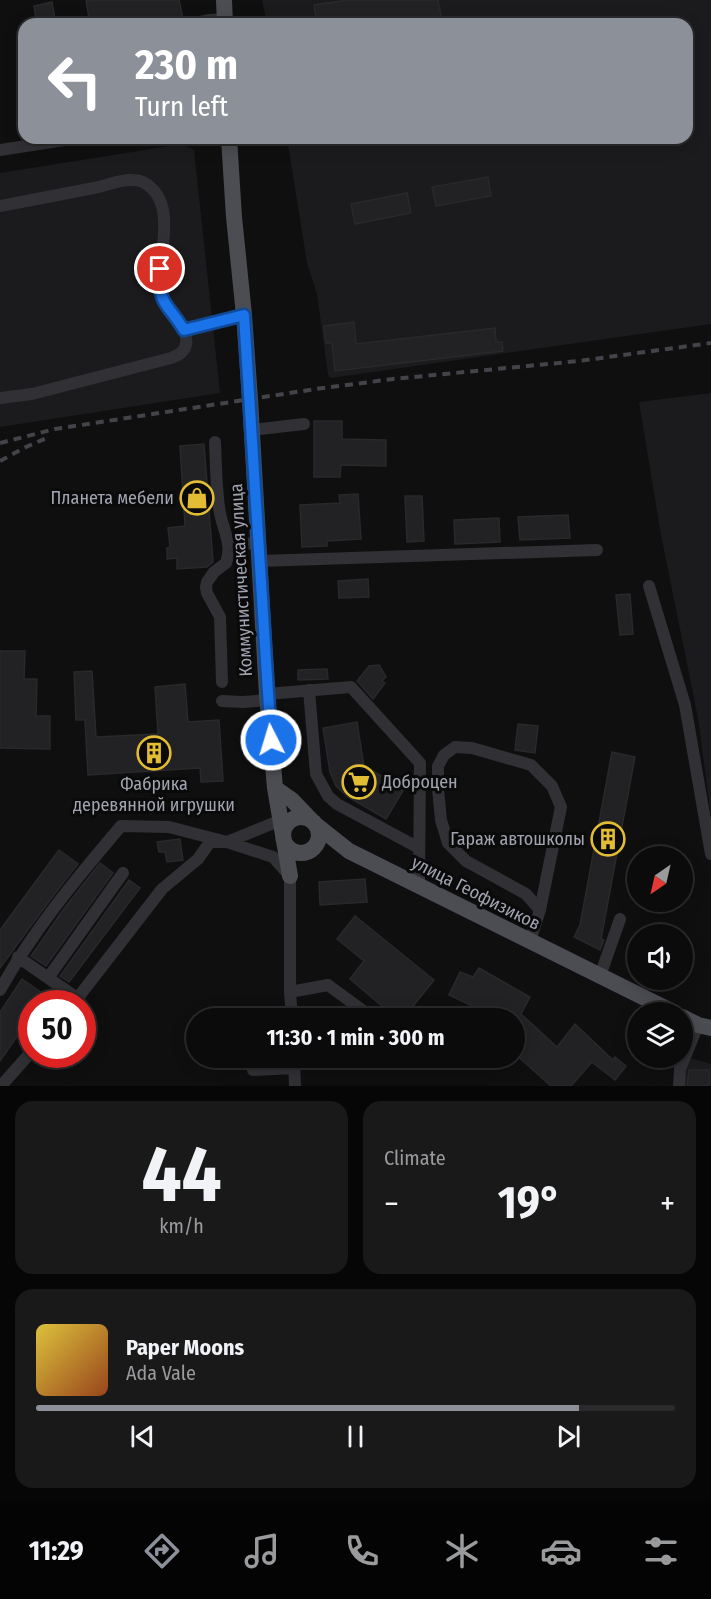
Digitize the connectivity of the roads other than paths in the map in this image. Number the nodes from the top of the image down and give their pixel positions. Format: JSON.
{"nodes":[{"id":1,"x":224,"y":0,"type":"edge"},
{"id":2,"x":225,"y":18,"type":"edge"},
{"id":3,"x":38,"y":144,"type":"edge"},
{"id":4,"x":229,"y":144,"type":"edge"},
{"id":5,"x":0,"y":150,"type":"edge"},
{"id":6,"x":0,"y":206,"type":"edge"},
{"id":7,"x":244,"y":315,"type":"junction"},
{"id":8,"x":184,"y":330,"type":"junction"},
{"id":9,"x":0,"y":398,"type":"edge"},
{"id":10,"x":304,"y":424,"type":"dead end"},
{"id":11,"x":252,"y":430,"type":"junction"},
{"id":12,"x":215,"y":442,"type":"dead end"},
{"id":13,"x":258,"y":543,"type":"junction"},
{"id":14,"x":228,"y":545,"type":"junction"},
{"id":15,"x":597,"y":550,"type":"dead end"},
{"id":16,"x":259,"y":561,"type":"junction"},
{"id":17,"x":649,"y":586,"type":"dead end"},
{"id":18,"x":222,"y":682,"type":"dead end"},
{"id":19,"x":309,"y":690,"type":"junction"},
{"id":20,"x":267,"y":697,"type":"junction"},
{"id":21,"x":222,"y":701,"type":"dead end"},
{"id":22,"x":275,"y":788,"type":"junction"},
{"id":23,"x":281,"y":820,"type":"junction"},
{"id":24,"x":315,"y":824,"type":"junction"},
{"id":25,"x":283,"y":838,"type":"junction"},
{"id":26,"x":227,"y":842,"type":"junction"},
{"id":27,"x":419,"y":848,"type":"junction"},
{"id":28,"x":309,"y":851,"type":"junction"},
{"id":29,"x":349,"y":851,"type":"junction"},
{"id":30,"x":711,"y":855,"type":"edge"},
{"id":31,"x":123,"y":873,"type":"dead end"},
{"id":32,"x":290,"y":876,"type":"junction"},
{"id":33,"x":418,"y":886,"type":"junction"},
{"id":34,"x":540,"y":910,"type":"junction"},
{"id":35,"x":620,"y":920,"type":"dead end"},
{"id":36,"x":530,"y":941,"type":"junction"},
{"id":37,"x":18,"y":957,"type":"junction"},
{"id":38,"x":600,"y":976,"type":"junction"},
{"id":39,"x":48,"y":978,"type":"junction"},
{"id":40,"x":0,"y":990,"type":"edge"},
{"id":41,"x":62,"y":990,"type":"edge"},
{"id":42,"x":84,"y":990,"type":"edge"},
{"id":43,"x":290,"y":992,"type":"junction"},
{"id":44,"x":653,"y":1002,"type":"edge"},
{"id":45,"x":291,"y":1008,"type":"edge"},
{"id":46,"x":359,"y":1008,"type":"edge"},
{"id":47,"x":705,"y":1027,"type":"edge"},
{"id":48,"x":18,"y":1067,"type":"edge"},
{"id":49,"x":265,"y":1068,"type":"edge"},
{"id":50,"x":294,"y":1068,"type":"edge"},
{"id":51,"x":253,"y":1070,"type":"dead end"},
{"id":52,"x":1,"y":1086,"type":"edge"},
{"id":53,"x":295,"y":1086,"type":"edge"},
{"id":54,"x":679,"y":1086,"type":"edge"}],
"edges":[{"from":1,"to":2,"type":"main road"},
{"from":3,"to":5,"type":"street"},
{"from":4,"to":7,"type":"main road","name":"Коммунистическая улица"},
{"from":6,"to":8,"type":"street"},
{"from":7,"to":8,"type":"street"},
{"from":7,"to":11,"type":"main road","name":"Коммунистическая улица"},
{"from":8,"to":9,"type":"street"},
{"from":10,"to":11,"type":"street"},
{"from":11,"to":13,"type":"main road","name":"Коммунистическая улица"},
{"from":12,"to":14,"type":"street"},
{"from":13,"to":14,"type":"street"},
{"from":13,"to":16,"type":"main road","name":"Коммунистическая улица"},
{"from":14,"to":18,"type":"street"},
{"from":15,"to":16,"type":"street"},
{"from":16,"to":20,"type":"main road","name":"Коммунистическая улица"},
{"from":17,"to":30,"type":"street"},
{"from":19,"to":20,"type":"street"},
{"from":19,"to":27,"type":"street"},
{"from":19,"to":27,"type":"street"},
{"from":20,"to":21,"type":"street"},
{"from":20,"to":22,"type":"main road","name":"Коммунистическая улица"},
{"from":22,"to":23,"type":"main road","name":"Коммунистическая улица"},
{"from":22,"to":24,"type":"main road","name":"улица Геофизиков"},
{"from":23,"to":25,"type":"main road","name":"Коммунистическая улица"},
{"from":23,"to":26,"type":"street"},
{"from":24,"to":25,"type":"main road"},
{"from":24,"to":28,"type":"main road"},
{"from":24,"to":29,"type":"main road","name":"улица Геофизиков"},
{"from":25,"to":28,"type":"main road"},
{"from":25,"to":32,"type":"main road","name":"Коммунистическая улица"},
{"from":26,"to":32,"type":"street"},
{"from":26,"to":37,"type":"street"},
{"from":26,"to":42,"type":"street"},
{"from":27,"to":33,"type":"street"},
{"from":28,"to":29,"type":"main road"},
{"from":28,"to":32,"type":"main road"},
{"from":29,"to":33,"type":"main road","name":"улица Геофизиков"},
{"from":31,"to":39,"type":"street"},
{"from":32,"to":43,"type":"street","name":"Коммунистическая улица"},
{"from":33,"to":36,"type":"main road","name":"улица Геофизиков"},
{"from":34,"to":34,"type":"street"},
{"from":34,"to":36,"type":"street"},
{"from":35,"to":38,"type":"street"},
{"from":36,"to":38,"type":"main road","name":"улица Геофизиков"},
{"from":37,"to":39,"type":"street"},
{"from":37,"to":40,"type":"street"},
{"from":38,"to":44,"type":"main road","name":"улица Геофизиков"},
{"from":39,"to":41,"type":"street"},
{"from":43,"to":45,"type":"street","name":"Коммунистическая улица"},
{"from":43,"to":46,"type":"street"},
{"from":47,"to":54,"type":"street"},
{"from":48,"to":52,"type":"street"},
{"from":49,"to":51,"type":"street"},
{"from":50,"to":53,"type":"street"}]}
